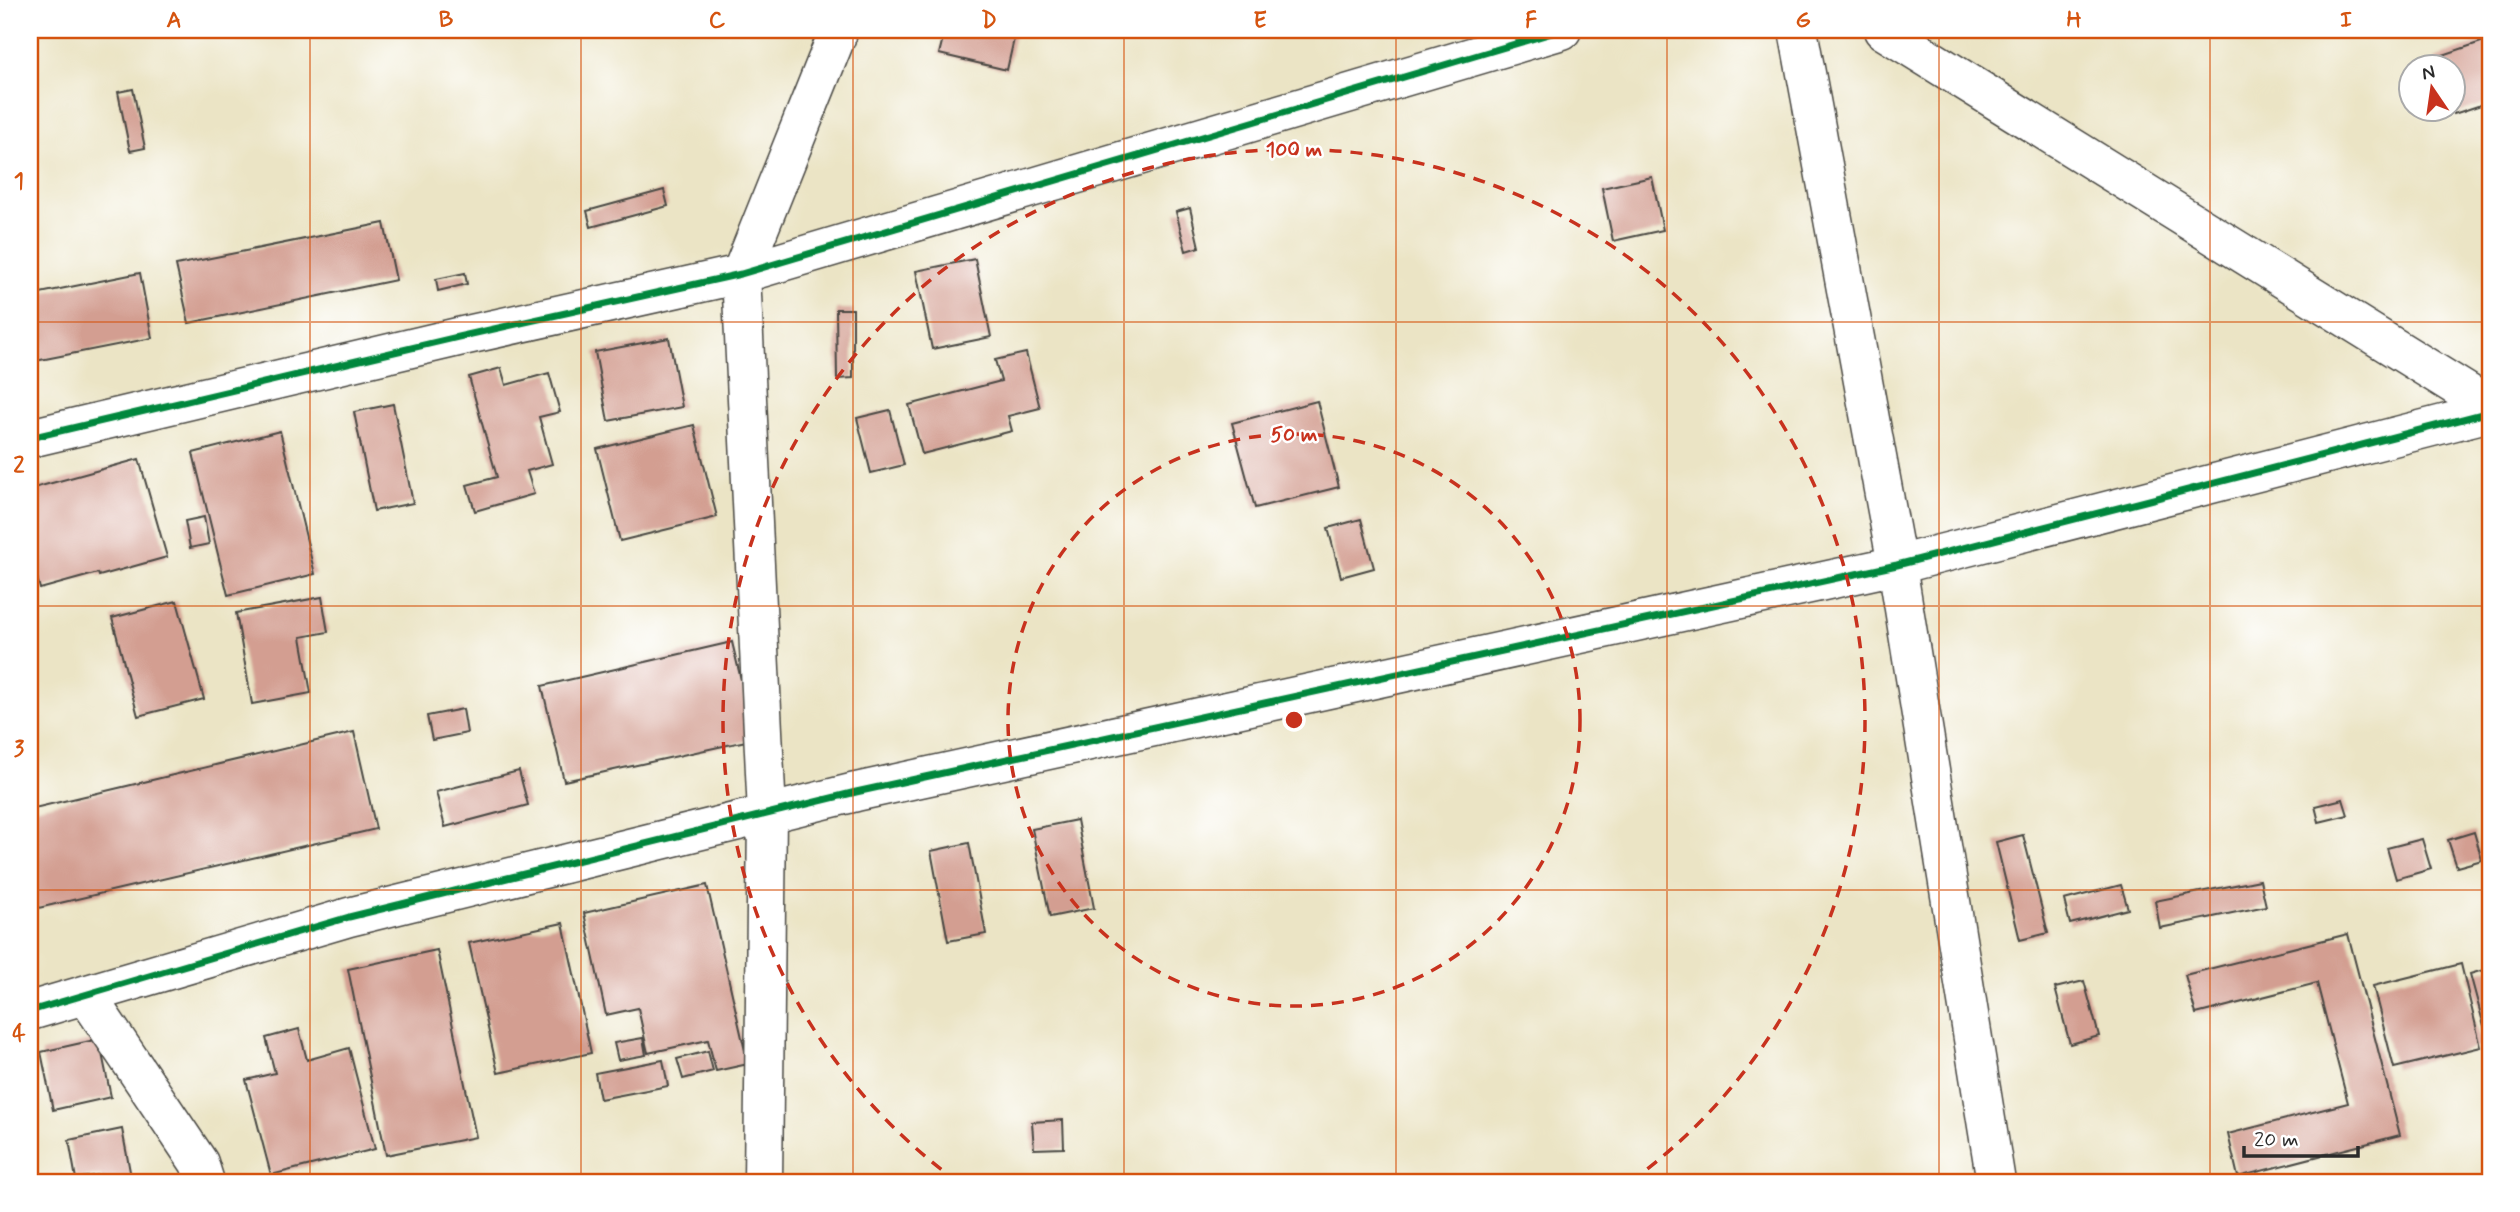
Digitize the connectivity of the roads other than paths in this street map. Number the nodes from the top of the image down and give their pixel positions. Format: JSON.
{"nodes":[{"id":1,"x":839,"y":30,"type":"edge"},
{"id":2,"x":1562,"y":30,"type":"edge"},
{"id":3,"x":1798,"y":30,"type":"edge"},
{"id":4,"x":1883,"y":30,"type":"edge"},
{"id":5,"x":741,"y":275,"type":"junction"},
{"id":6,"x":2490,"y":409,"type":"edge"},
{"id":7,"x":30,"y":438,"type":"edge"},
{"id":8,"x":1897,"y":565,"type":"junction"},
{"id":9,"x":767,"y":814,"type":"junction"},
{"id":10,"x":86,"y":995,"type":"junction"},
{"id":11,"x":30,"y":1012,"type":"edge"},
{"id":12,"x":205,"y":1182,"type":"edge"},
{"id":13,"x":762,"y":1182,"type":"edge"},
{"id":14,"x":1996,"y":1182,"type":"edge"}],
"edges":[{"from":1,"to":5,"type":"street"},
{"from":2,"to":5,"type":"street"},
{"from":3,"to":8,"type":"street"},
{"from":4,"to":6,"type":"street"},
{"from":5,"to":7,"type":"street"},
{"from":5,"to":9,"type":"street"},
{"from":6,"to":8,"type":"street"},
{"from":8,"to":9,"type":"street"},
{"from":8,"to":14,"type":"street"},
{"from":9,"to":10,"type":"street"},
{"from":9,"to":13,"type":"street"},
{"from":10,"to":11,"type":"street"},
{"from":10,"to":12,"type":"street"}]}
